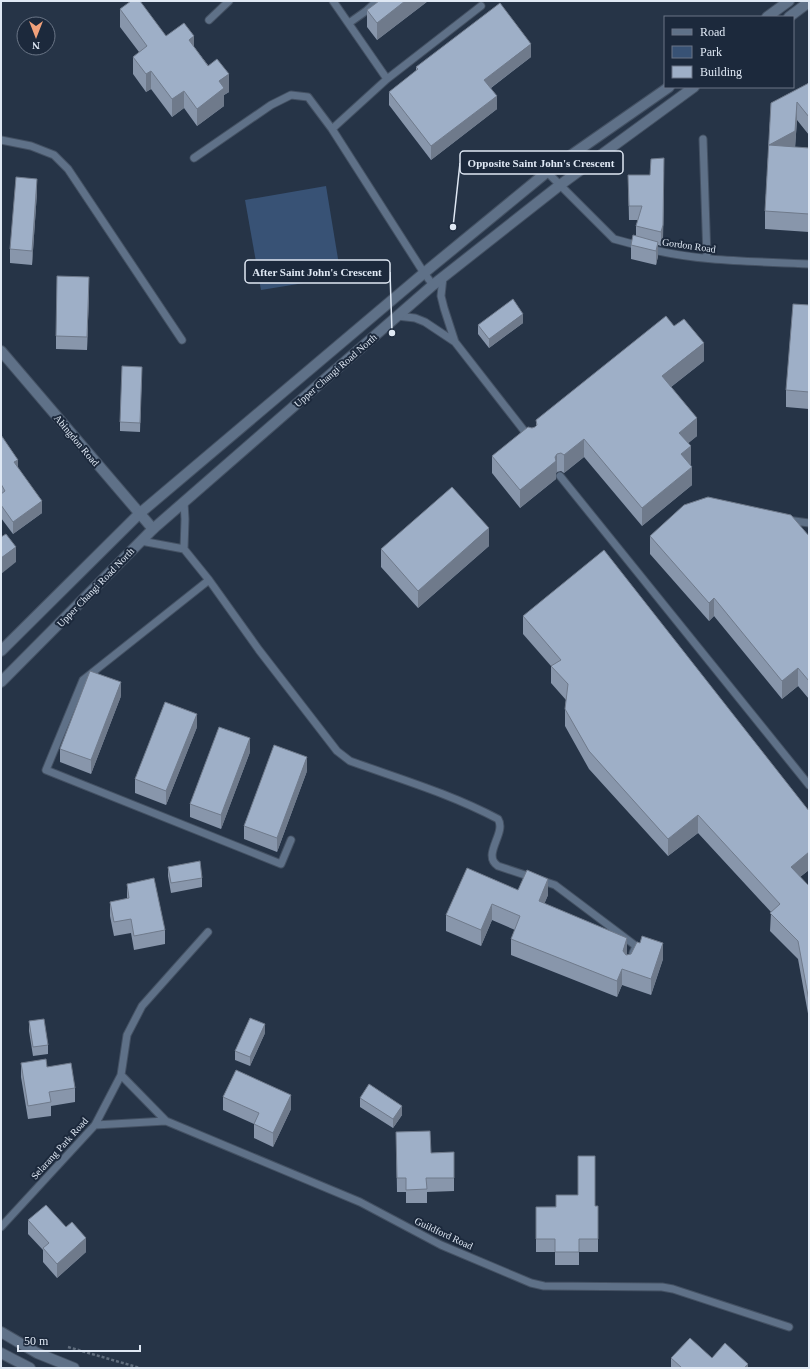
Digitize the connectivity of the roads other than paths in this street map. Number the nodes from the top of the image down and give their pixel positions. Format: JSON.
{"nodes":[{"id":1,"x":229,"y":1,"type":"edge"},
{"id":2,"x":333,"y":1,"type":"edge"},
{"id":3,"x":377,"y":1,"type":"edge"},
{"id":4,"x":789,"y":1,"type":"edge"},
{"id":5,"x":809,"y":2,"type":"edge"},
{"id":6,"x":481,"y":6,"type":"dead end"},
{"id":7,"x":768,"y":16,"type":"edge"},
{"id":8,"x":790,"y":16,"type":"edge"},
{"id":9,"x":209,"y":20,"type":"dead end"},
{"id":10,"x":349,"y":23,"type":"junction"},
{"id":11,"x":387,"y":79,"type":"junction"},
{"id":12,"x":668,"y":88,"type":"edge"},
{"id":13,"x":693,"y":88,"type":"edge"},
{"id":14,"x":332,"y":129,"type":"junction"},
{"id":15,"x":703,"y":139,"type":"dead end"},
{"id":16,"x":1,"y":140,"type":"edge"},
{"id":17,"x":194,"y":158,"type":"dead end"},
{"id":18,"x":547,"y":172,"type":"junction"},
{"id":19,"x":560,"y":185,"type":"junction"},
{"id":20,"x":707,"y":258,"type":"junction"},
{"id":21,"x":809,"y":264,"type":"edge"},
{"id":22,"x":424,"y":273,"type":"junction"},
{"id":23,"x":443,"y":277,"type":"junction"},
{"id":24,"x":433,"y":285,"type":"junction"},
{"id":25,"x":397,"y":316,"type":"junction"},
{"id":26,"x":182,"y":340,"type":"dead end"},
{"id":27,"x":455,"y":342,"type":"junction"},
{"id":28,"x":1,"y":351,"type":"edge"},
{"id":29,"x":532,"y":441,"type":"edge"},
{"id":30,"x":560,"y":476,"type":"dead end"},
{"id":31,"x":184,"y":502,"type":"junction"},
{"id":32,"x":139,"y":514,"type":"junction"},
{"id":33,"x":778,"y":518,"type":"edge"},
{"id":34,"x":809,"y":523,"type":"edge"},
{"id":35,"x":152,"y":529,"type":"junction"},
{"id":36,"x":141,"y":541,"type":"junction"},
{"id":37,"x":184,"y":549,"type":"junction"},
{"id":38,"x":209,"y":580,"type":"junction"},
{"id":39,"x":1,"y":651,"type":"edge"},
{"id":40,"x":1,"y":682,"type":"edge"},
{"id":41,"x":809,"y":785,"type":"edge"},
{"id":42,"x":291,"y":840,"type":"dead end"},
{"id":43,"x":208,"y":932,"type":"dead end"},
{"id":44,"x":630,"y":960,"type":"edge"},
{"id":45,"x":121,"y":1075,"type":"junction"},
{"id":46,"x":166,"y":1121,"type":"junction"},
{"id":47,"x":95,"y":1125,"type":"junction"},
{"id":48,"x":1,"y":1227,"type":"edge"},
{"id":49,"x":789,"y":1327,"type":"dead end"},
{"id":50,"x":1,"y":1332,"type":"edge"},
{"id":51,"x":1,"y":1353,"type":"edge"},
{"id":52,"x":30,"y":1368,"type":"edge"},
{"id":53,"x":74,"y":1368,"type":"edge"}],
"edges":[{"from":1,"to":9,"type":"lane"},
{"from":2,"to":10,"type":"lane"},
{"from":3,"to":10,"type":"lane"},
{"from":4,"to":7,"type":"street"},
{"from":5,"to":8,"type":"street"},
{"from":6,"to":11,"type":"lane"},
{"from":10,"to":11,"type":"lane"},
{"from":11,"to":14,"type":"lane"},
{"from":12,"to":18,"type":"street","name":"Upper Changi Road North"},
{"from":13,"to":19,"type":"street","name":"Upper Changi Road North"},
{"from":14,"to":17,"type":"lane"},
{"from":14,"to":22,"type":"lane"},
{"from":15,"to":20,"type":"lane"},
{"from":16,"to":26,"type":"lane"},
{"from":18,"to":19,"type":"lane","name":"Gordon Road"},
{"from":18,"to":22,"type":"street","name":"Upper Changi Road North"},
{"from":19,"to":20,"type":"lane","name":"Gordon Road"},
{"from":19,"to":23,"type":"street","name":"Upper Changi Road North"},
{"from":20,"to":21,"type":"lane","name":"Gordon Road"},
{"from":22,"to":24,"type":"lane"},
{"from":22,"to":32,"type":"street","name":"Upper Changi Road North"},
{"from":23,"to":24,"type":"street","name":"Upper Changi Road North"},
{"from":23,"to":27,"type":"lane"},
{"from":24,"to":25,"type":"street","name":"Upper Changi Road North"},
{"from":25,"to":27,"type":"lane"},
{"from":25,"to":31,"type":"street","name":"Upper Changi Road North"},
{"from":27,"to":29,"type":"lane"},
{"from":28,"to":32,"type":"street","name":"Abingdon Road"},
{"from":30,"to":41,"type":"lane"},
{"from":31,"to":35,"type":"street","name":"Upper Changi Road North"},
{"from":31,"to":37,"type":"lane"},
{"from":32,"to":35,"type":"street","name":"Abingdon Road"},
{"from":32,"to":39,"type":"street","name":"Upper Changi Road North"},
{"from":33,"to":34,"type":"lane"},
{"from":35,"to":36,"type":"street","name":"Upper Changi Road North"},
{"from":36,"to":37,"type":"lane"},
{"from":36,"to":40,"type":"street","name":"Upper Changi Road North"},
{"from":37,"to":38,"type":"lane"},
{"from":38,"to":42,"type":"lane"},
{"from":38,"to":44,"type":"lane"},
{"from":43,"to":45,"type":"lane"},
{"from":45,"to":46,"type":"lane","name":"Guildford Road"},
{"from":45,"to":47,"type":"lane","name":"Selarang Park Road"},
{"from":46,"to":47,"type":"lane"},
{"from":46,"to":49,"type":"lane","name":"Guildford Road"},
{"from":47,"to":48,"type":"lane","name":"Selarang Park Road"},
{"from":50,"to":53,"type":"street"},
{"from":51,"to":52,"type":"street"}]}
